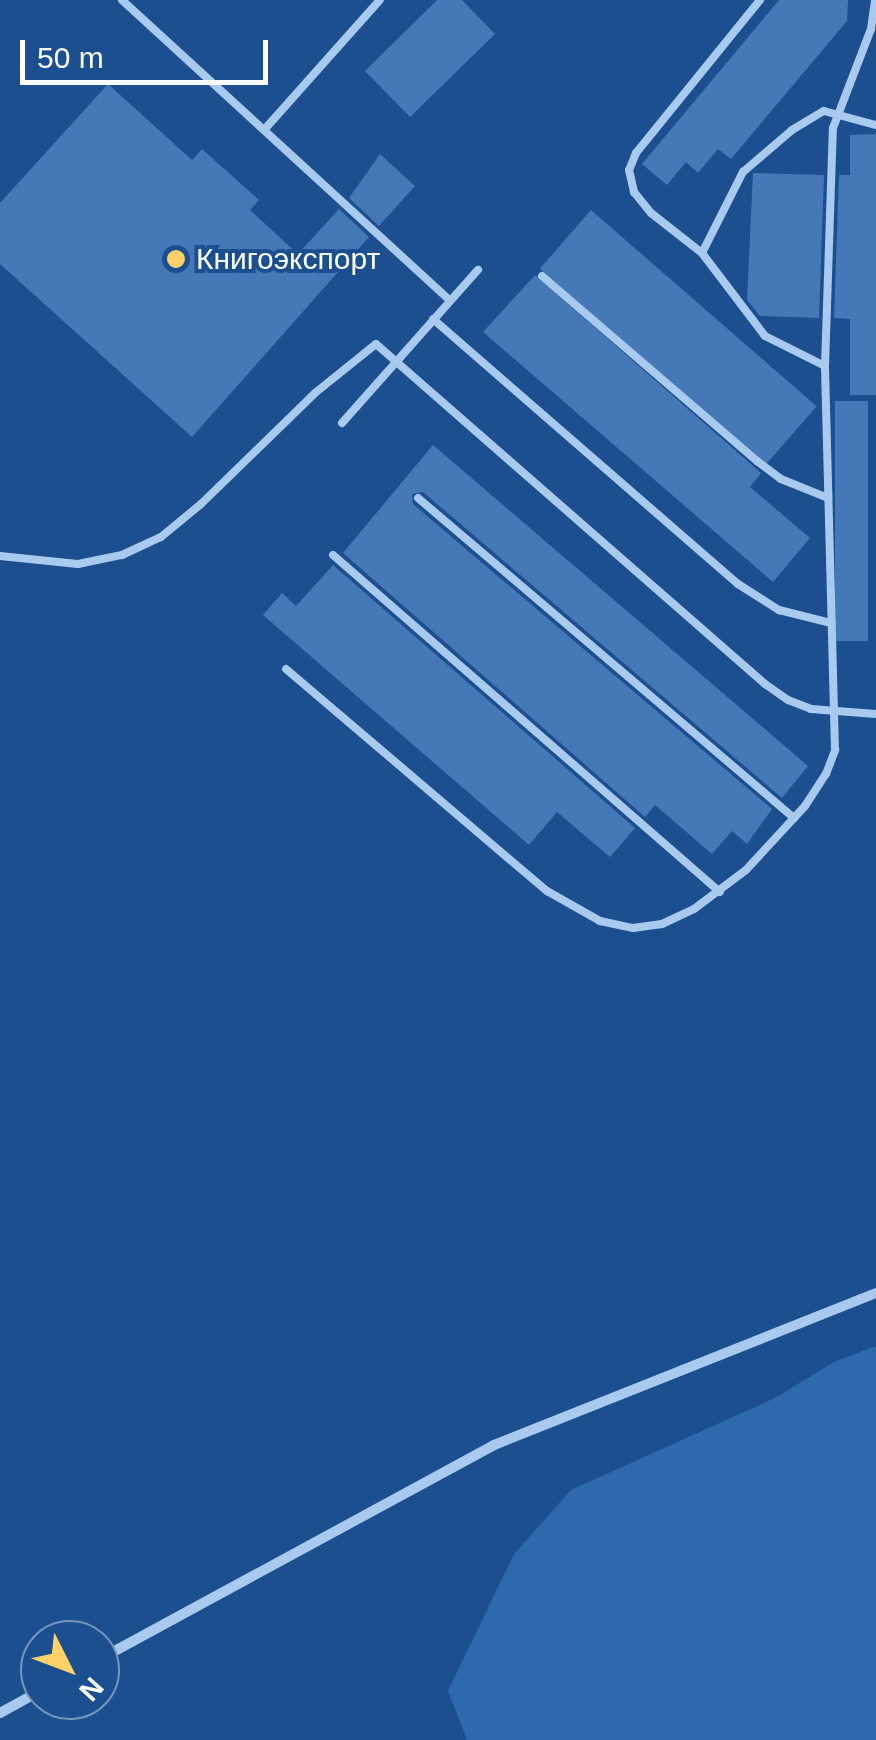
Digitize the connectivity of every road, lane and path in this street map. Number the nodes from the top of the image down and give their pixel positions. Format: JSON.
{"nodes":[{"id":1,"x":122,"y":0,"type":"edge"},
{"id":2,"x":380,"y":0,"type":"edge"},
{"id":3,"x":760,"y":0,"type":"edge"},
{"id":4,"x":876,"y":0,"type":"edge"},
{"id":5,"x":840,"y":112,"type":"junction"},
{"id":6,"x":876,"y":125,"type":"edge"},
{"id":7,"x":264,"y":130,"type":"junction"},
{"id":8,"x":702,"y":254,"type":"junction"},
{"id":9,"x":478,"y":270,"type":"dead end"},
{"id":10,"x":542,"y":276,"type":"dead end"},
{"id":11,"x":450,"y":300,"type":"junction"},
{"id":12,"x":433,"y":319,"type":"junction"},
{"id":13,"x":396,"y":361,"type":"junction"},
{"id":14,"x":825,"y":366,"type":"junction"},
{"id":15,"x":342,"y":422,"type":"dead end"},
{"id":16,"x":418,"y":498,"type":"dead end"},
{"id":17,"x":828,"y":498,"type":"junction"},
{"id":18,"x":334,"y":555,"type":"dead end"},
{"id":19,"x":0,"y":556,"type":"edge"},
{"id":20,"x":831,"y":623,"type":"junction"},
{"id":21,"x":286,"y":669,"type":"dead end"},
{"id":22,"x":833,"y":713,"type":"junction"},
{"id":23,"x":876,"y":714,"type":"edge"},
{"id":24,"x":794,"y":818,"type":"junction"},
{"id":25,"x":720,"y":892,"type":"junction"},
{"id":26,"x":876,"y":1294,"type":"edge"},
{"id":27,"x":120,"y":1648,"type":"edge"}],
"edges":[{"from":1,"to":7,"type":"lane"},
{"from":2,"to":7,"type":"lane"},
{"from":3,"to":8,"type":"lane"},
{"from":4,"to":5,"type":"lane"},
{"from":5,"to":6,"type":"lane"},
{"from":5,"to":8,"type":"lane"},
{"from":5,"to":14,"type":"lane"},
{"from":7,"to":11,"type":"lane"},
{"from":8,"to":14,"type":"lane"},
{"from":9,"to":11,"type":"lane"},
{"from":10,"to":17,"type":"lane"},
{"from":11,"to":12,"type":"lane"},
{"from":12,"to":13,"type":"lane"},
{"from":12,"to":20,"type":"lane"},
{"from":13,"to":15,"type":"lane"},
{"from":13,"to":19,"type":"lane"},
{"from":13,"to":22,"type":"lane"},
{"from":14,"to":17,"type":"lane"},
{"from":16,"to":24,"type":"lane"},
{"from":17,"to":20,"type":"lane"},
{"from":18,"to":25,"type":"lane"},
{"from":20,"to":22,"type":"lane"},
{"from":21,"to":25,"type":"lane"},
{"from":22,"to":23,"type":"lane"},
{"from":22,"to":24,"type":"lane"},
{"from":24,"to":25,"type":"lane"},
{"from":26,"to":27,"type":"street"}]}
